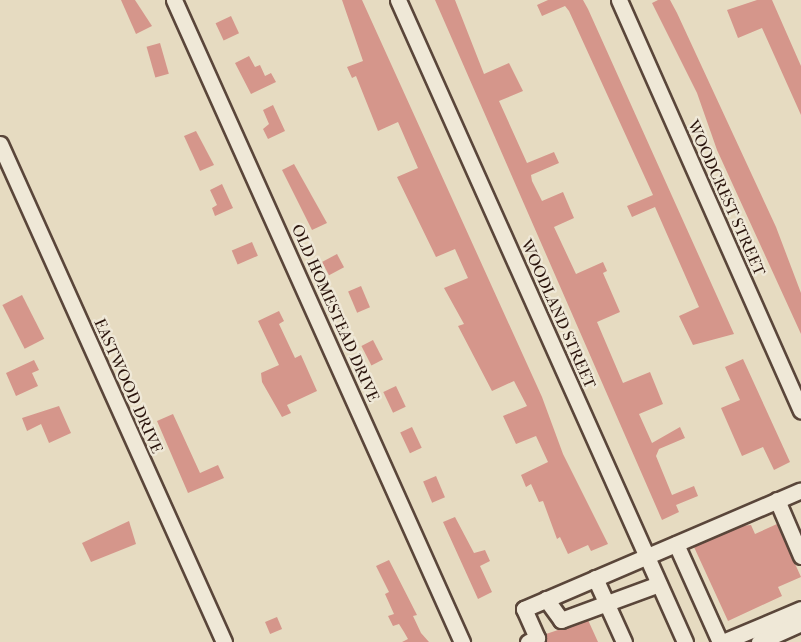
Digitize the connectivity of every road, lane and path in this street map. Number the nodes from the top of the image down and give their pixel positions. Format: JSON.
{"nodes":[{"id":1,"x":174,"y":0,"type":"edge"},
{"id":2,"x":398,"y":0,"type":"edge"},
{"id":3,"x":619,"y":0,"type":"edge"},
{"id":4,"x":0,"y":144,"type":"edge"},
{"id":5,"x":801,"y":411,"type":"edge"},
{"id":6,"x":801,"y":490,"type":"edge"},
{"id":7,"x":777,"y":500,"type":"junction"},
{"id":8,"x":676,"y":544,"type":"junction"},
{"id":9,"x":647,"y":556,"type":"junction"},
{"id":10,"x":801,"y":556,"type":"edge"},
{"id":11,"x":595,"y":578,"type":"junction"},
{"id":12,"x":659,"y":584,"type":"junction"},
{"id":13,"x":546,"y":599,"type":"junction"},
{"id":14,"x":606,"y":604,"type":"junction"},
{"id":15,"x":801,"y":609,"type":"edge"},
{"id":16,"x":801,"y":623,"type":"edge"},
{"id":17,"x":780,"y":638,"type":"edge"},
{"id":18,"x":224,"y":642,"type":"edge"},
{"id":19,"x":462,"y":642,"type":"edge"},
{"id":20,"x":528,"y":642,"type":"edge"},
{"id":21,"x":624,"y":642,"type":"edge"},
{"id":22,"x":685,"y":642,"type":"edge"},
{"id":23,"x":722,"y":642,"type":"edge"},
{"id":24,"x":759,"y":642,"type":"edge"}],
"edges":[{"from":1,"to":19,"type":"street","name":"OLD HOMESTEAD DRIVE"},
{"from":2,"to":9,"type":"street","name":"WOODLAND STREET"},
{"from":3,"to":5,"type":"street","name":"WOODCREST STREET"},
{"from":4,"to":18,"type":"street","name":"EASTWOOD DRIVE"},
{"from":6,"to":7,"type":"street"},
{"from":7,"to":8,"type":"street"},
{"from":7,"to":10,"type":"street"},
{"from":8,"to":9,"type":"street"},
{"from":8,"to":23,"type":"street"},
{"from":9,"to":11,"type":"street"},
{"from":9,"to":12,"type":"street","name":"WOODLAND STREET"},
{"from":11,"to":13,"type":"street"},
{"from":11,"to":14,"type":"street"},
{"from":12,"to":14,"type":"street"},
{"from":12,"to":22,"type":"street","name":"WOODLAND STREET"},
{"from":13,"to":14,"type":"street"},
{"from":13,"to":20,"type":"street"},
{"from":14,"to":21,"type":"street"},
{"from":15,"to":23,"type":"street"},
{"from":16,"to":17,"type":"street"},
{"from":17,"to":24,"type":"street"}]}
